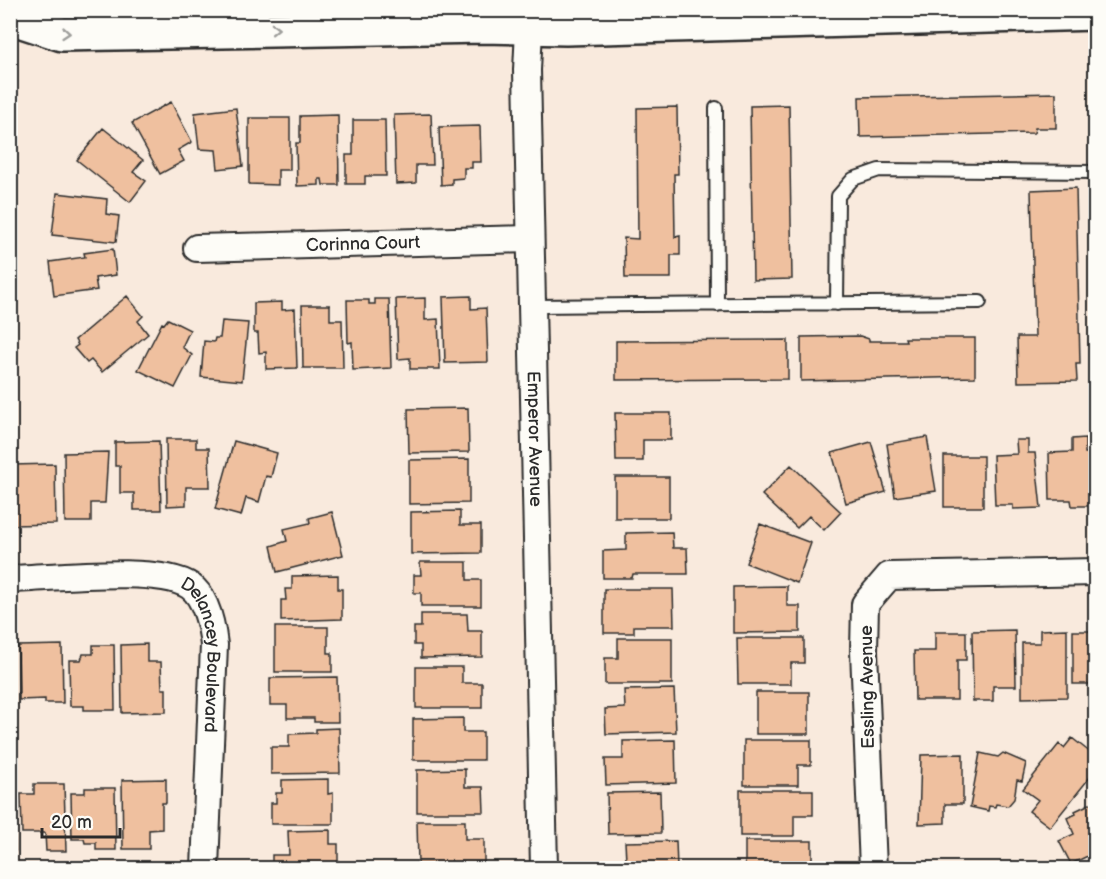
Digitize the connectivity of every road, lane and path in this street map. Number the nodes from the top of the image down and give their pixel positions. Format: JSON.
{"nodes":[{"id":1,"x":21,"y":10,"type":"edge"},
{"id":2,"x":1095,"y":13,"type":"edge"},
{"id":3,"x":10,"y":15,"type":"edge"},
{"id":4,"x":530,"y":19,"type":"edge"},
{"id":5,"x":716,"y":108,"type":"dead end"},
{"id":6,"x":1095,"y":172,"type":"edge"},
{"id":7,"x":530,"y":239,"type":"junction"},
{"id":8,"x":197,"y":248,"type":"dead end"},
{"id":9,"x":980,"y":302,"type":"dead end"},
{"id":10,"x":837,"y":304,"type":"junction"},
{"id":11,"x":717,"y":305,"type":"junction"},
{"id":12,"x":532,"y":306,"type":"junction"},
{"id":13,"x":1095,"y":572,"type":"edge"},
{"id":14,"x":10,"y":579,"type":"edge"},
{"id":15,"x":205,"y":868,"type":"edge"},
{"id":16,"x":544,"y":868,"type":"edge"},
{"id":17,"x":873,"y":868,"type":"edge"}],
"edges":[{"from":1,"to":3,"type":"main road"},
{"from":2,"to":4,"type":"main road"},
{"from":3,"to":4,"type":"main road","one_way":true},
{"from":4,"to":7,"type":"street","name":"Emperor Avenue"},
{"from":5,"to":11,"type":"lane"},
{"from":6,"to":10,"type":"lane"},
{"from":7,"to":8,"type":"street","name":"Corinna Court"},
{"from":7,"to":12,"type":"street","name":"Emperor Avenue"},
{"from":9,"to":10,"type":"lane"},
{"from":10,"to":11,"type":"lane"},
{"from":11,"to":12,"type":"lane"},
{"from":12,"to":16,"type":"street","name":"Emperor Avenue"},
{"from":13,"to":17,"type":"street","name":"Essling Avenue"},
{"from":14,"to":15,"type":"street","name":"Delancey Boulevard"}]}
